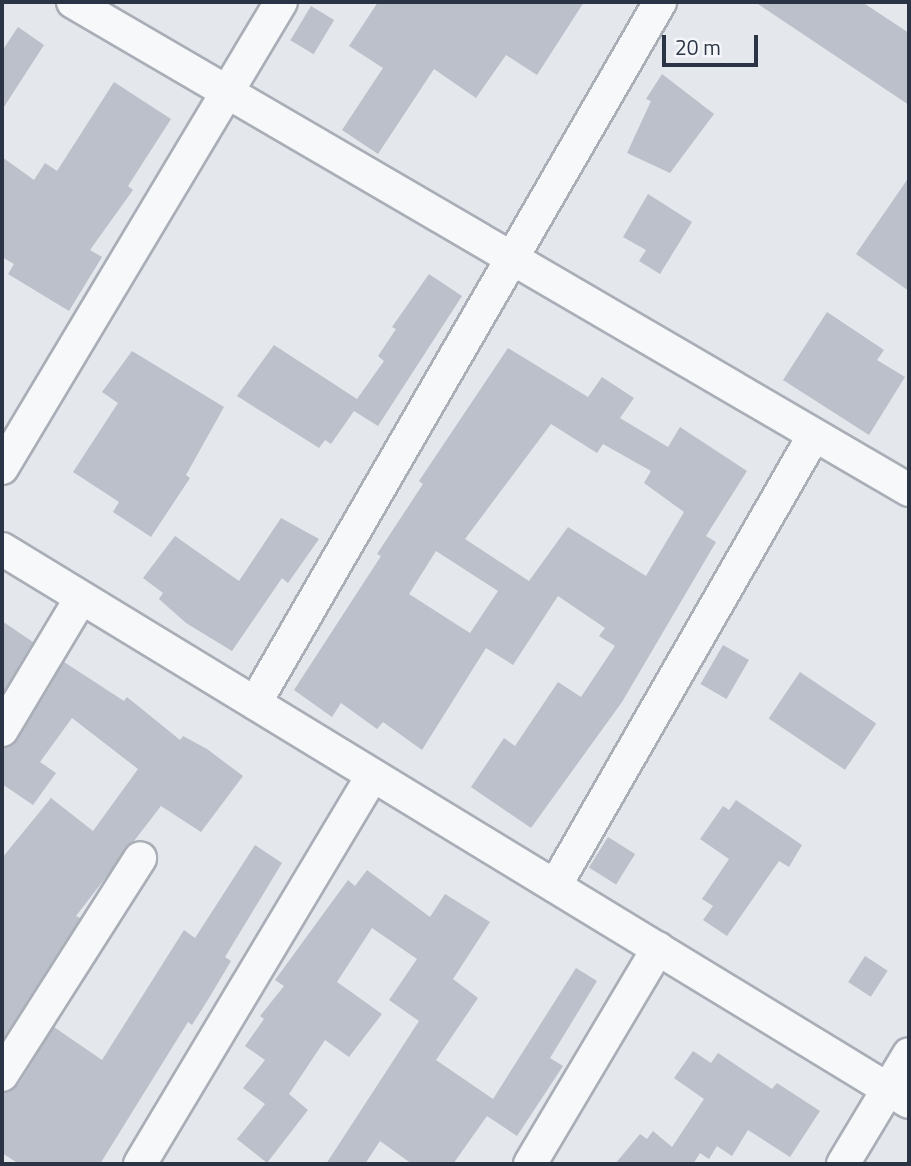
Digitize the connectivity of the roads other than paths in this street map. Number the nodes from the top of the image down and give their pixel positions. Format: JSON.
{"nodes":[{"id":1,"x":73,"y":2,"type":"edge"},
{"id":2,"x":281,"y":2,"type":"edge"},
{"id":3,"x":660,"y":2,"type":"edge"},
{"id":4,"x":226,"y":91,"type":"junction"},
{"id":5,"x":515,"y":260,"type":"junction"},
{"id":6,"x":814,"y":435,"type":"junction"},
{"id":7,"x":2,"y":468,"type":"edge"},
{"id":8,"x":909,"y":490,"type":"edge"},
{"id":9,"x":2,"y":549,"type":"edge"},
{"id":10,"x":81,"y":598,"type":"junction"},
{"id":11,"x":256,"y":704,"type":"junction"},
{"id":12,"x":2,"y":730,"type":"edge"},
{"id":13,"x":373,"y":775,"type":"junction"},
{"id":14,"x":140,"y":858,"type":"dead end"},
{"id":15,"x":555,"y":886,"type":"junction"},
{"id":16,"x":658,"y":948,"type":"junction"},
{"id":17,"x":909,"y":1054,"type":"edge"},
{"id":18,"x":2,"y":1075,"type":"edge"},
{"id":19,"x":899,"y":1095,"type":"edge"},
{"id":20,"x":140,"y":1164,"type":"edge"},
{"id":21,"x":530,"y":1164,"type":"edge"},
{"id":22,"x":843,"y":1164,"type":"edge"}],
"edges":[{"from":1,"to":4,"type":"street"},
{"from":2,"to":4,"type":"street"},
{"from":3,"to":5,"type":"street"},
{"from":4,"to":5,"type":"street"},
{"from":4,"to":7,"type":"street"},
{"from":5,"to":6,"type":"street"},
{"from":5,"to":11,"type":"street"},
{"from":6,"to":8,"type":"street"},
{"from":6,"to":15,"type":"street"},
{"from":9,"to":10,"type":"street"},
{"from":10,"to":11,"type":"street"},
{"from":10,"to":12,"type":"street"},
{"from":11,"to":13,"type":"street"},
{"from":13,"to":15,"type":"street"},
{"from":13,"to":20,"type":"street"},
{"from":14,"to":18,"type":"street"},
{"from":15,"to":16,"type":"street"},
{"from":16,"to":19,"type":"street"},
{"from":16,"to":21,"type":"street"},
{"from":17,"to":19,"type":"street"},
{"from":19,"to":22,"type":"street"}]}
